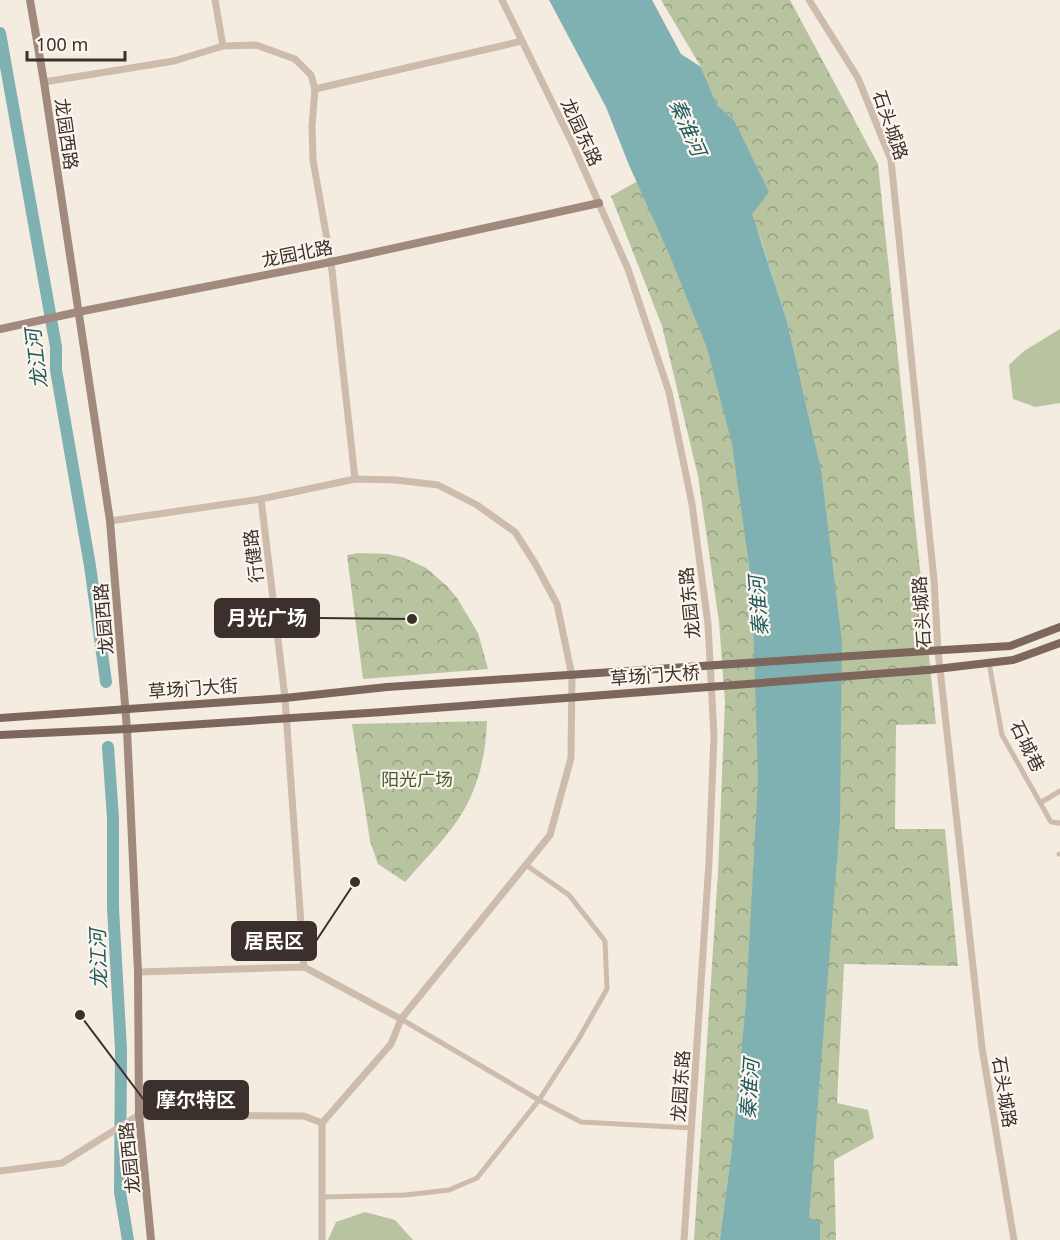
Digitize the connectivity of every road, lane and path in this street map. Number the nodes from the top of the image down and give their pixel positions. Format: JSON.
{"nodes":[{"id":1,"x":30,"y":0,"type":"edge"},
{"id":2,"x":215,"y":0,"type":"edge"},
{"id":3,"x":502,"y":0,"type":"edge"},
{"id":4,"x":809,"y":0,"type":"edge"},
{"id":5,"x":522,"y":41,"type":"junction"},
{"id":6,"x":223,"y":46,"type":"junction"},
{"id":7,"x":44,"y":82,"type":"junction"},
{"id":8,"x":315,"y":89,"type":"junction"},
{"id":9,"x":599,"y":203,"type":"junction"},
{"id":10,"x":330,"y":262,"type":"junction"},
{"id":11,"x":78,"y":312,"type":"junction"},
{"id":12,"x":0,"y":329,"type":"edge"},
{"id":13,"x":355,"y":479,"type":"junction"},
{"id":14,"x":261,"y":499,"type":"junction"},
{"id":15,"x":110,"y":521,"type":"junction"},
{"id":16,"x":1060,"y":627,"type":"edge"},
{"id":17,"x":1060,"y":643,"type":"edge"},
{"id":18,"x":938,"y":651,"type":"junction"},
{"id":19,"x":989,"y":663,"type":"junction"},
{"id":20,"x":941,"y":670,"type":"junction"},
{"id":21,"x":387,"y":687,"type":"joint"},
{"id":22,"x":285,"y":698,"type":"junction"},
{"id":23,"x":126,"y":709,"type":"junction"},
{"id":24,"x":383,"y":712,"type":"joint"},
{"id":25,"x":286,"y":717,"type":"junction"},
{"id":26,"x":0,"y":718,"type":"edge"},
{"id":27,"x":127,"y":729,"type":"junction"},
{"id":28,"x":0,"y":735,"type":"edge"},
{"id":29,"x":1060,"y":791,"type":"edge"},
{"id":30,"x":1040,"y":803,"type":"junction"},
{"id":31,"x":1060,"y":823,"type":"edge"},
{"id":32,"x":526,"y":865,"type":"junction"},
{"id":33,"x":304,"y":968,"type":"junction"},
{"id":34,"x":138,"y":972,"type":"junction"},
{"id":35,"x":401,"y":1019,"type":"junction"},
{"id":36,"x":539,"y":1100,"type":"junction"},
{"id":37,"x":139,"y":1115,"type":"junction"},
{"id":38,"x":322,"y":1123,"type":"junction"},
{"id":39,"x":692,"y":1128,"type":"junction"},
{"id":40,"x":0,"y":1171,"type":"edge"},
{"id":41,"x":322,"y":1197,"type":"junction"},
{"id":42,"x":151,"y":1240,"type":"edge"},
{"id":43,"x":322,"y":1240,"type":"edge"},
{"id":44,"x":684,"y":1240,"type":"edge"},
{"id":45,"x":1014,"y":1240,"type":"edge"}],
"edges":[{"from":1,"to":7,"type":"main road","name":"龙园西路"},
{"from":2,"to":6,"type":"street"},
{"from":3,"to":5,"type":"street","name":"龙园东路"},
{"from":4,"to":18,"type":"street","name":"石头城路"},
{"from":5,"to":8,"type":"street"},
{"from":5,"to":9,"type":"street","name":"龙园东路"},
{"from":6,"to":7,"type":"street"},
{"from":6,"to":8,"type":"street"},
{"from":7,"to":11,"type":"main road","name":"龙园西路"},
{"from":8,"to":10,"type":"street"},
{"from":9,"to":10,"type":"main road","name":"龙园北路"},
{"from":9,"to":39,"type":"street","name":"龙园东路"},
{"from":10,"to":11,"type":"main road","name":"龙园北路"},
{"from":10,"to":13,"type":"street"},
{"from":11,"to":12,"type":"main road","name":"龙园北路"},
{"from":11,"to":15,"type":"main road","name":"龙园西路"},
{"from":13,"to":14,"type":"street"},
{"from":13,"to":32,"type":"street"},
{"from":14,"to":15,"type":"street"},
{"from":14,"to":22,"type":"street","name":"行健路"},
{"from":15,"to":23,"type":"main road","name":"龙园西路"},
{"from":16,"to":18,"type":"main road"},
{"from":17,"to":19,"type":"main road"},
{"from":18,"to":20,"type":"street","name":"石头城路"},
{"from":18,"to":21,"type":"main road","name":"草场门大桥","bridge":true},
{"from":19,"to":20,"type":"main road"},
{"from":19,"to":30,"type":"street","name":"石城巷"},
{"from":20,"to":24,"type":"main road","name":"草场门大桥","bridge":true},
{"from":20,"to":45,"type":"street","name":"石头城路"},
{"from":21,"to":22,"type":"main road","name":"草场门大街"},
{"from":22,"to":23,"type":"main road","name":"草场门大街"},
{"from":22,"to":25,"type":"street","name":"行健路"},
{"from":23,"to":26,"type":"main road","name":"草场门大街"},
{"from":23,"to":27,"type":"main road","name":"龙园西路"},
{"from":24,"to":25,"type":"main road","name":"草场门大街"},
{"from":25,"to":27,"type":"main road","name":"草场门大街"},
{"from":25,"to":33,"type":"street","name":"行健路"},
{"from":27,"to":28,"type":"main road","name":"草场门大街"},
{"from":27,"to":34,"type":"main road","name":"龙园西路"},
{"from":29,"to":30,"type":"street"},
{"from":30,"to":31,"type":"street","name":"石城巷"},
{"from":32,"to":35,"type":"street"},
{"from":32,"to":36,"type":"street"},
{"from":33,"to":34,"type":"street"},
{"from":33,"to":35,"type":"street"},
{"from":34,"to":37,"type":"main road","name":"龙园西路"},
{"from":35,"to":36,"type":"street"},
{"from":35,"to":38,"type":"street"},
{"from":36,"to":39,"type":"street"},
{"from":36,"to":41,"type":"street"},
{"from":37,"to":38,"type":"street"},
{"from":37,"to":40,"type":"street"},
{"from":37,"to":42,"type":"main road","name":"龙园西路"},
{"from":38,"to":41,"type":"street"},
{"from":39,"to":44,"type":"street","name":"龙园东路"},
{"from":41,"to":43,"type":"street"}]}
